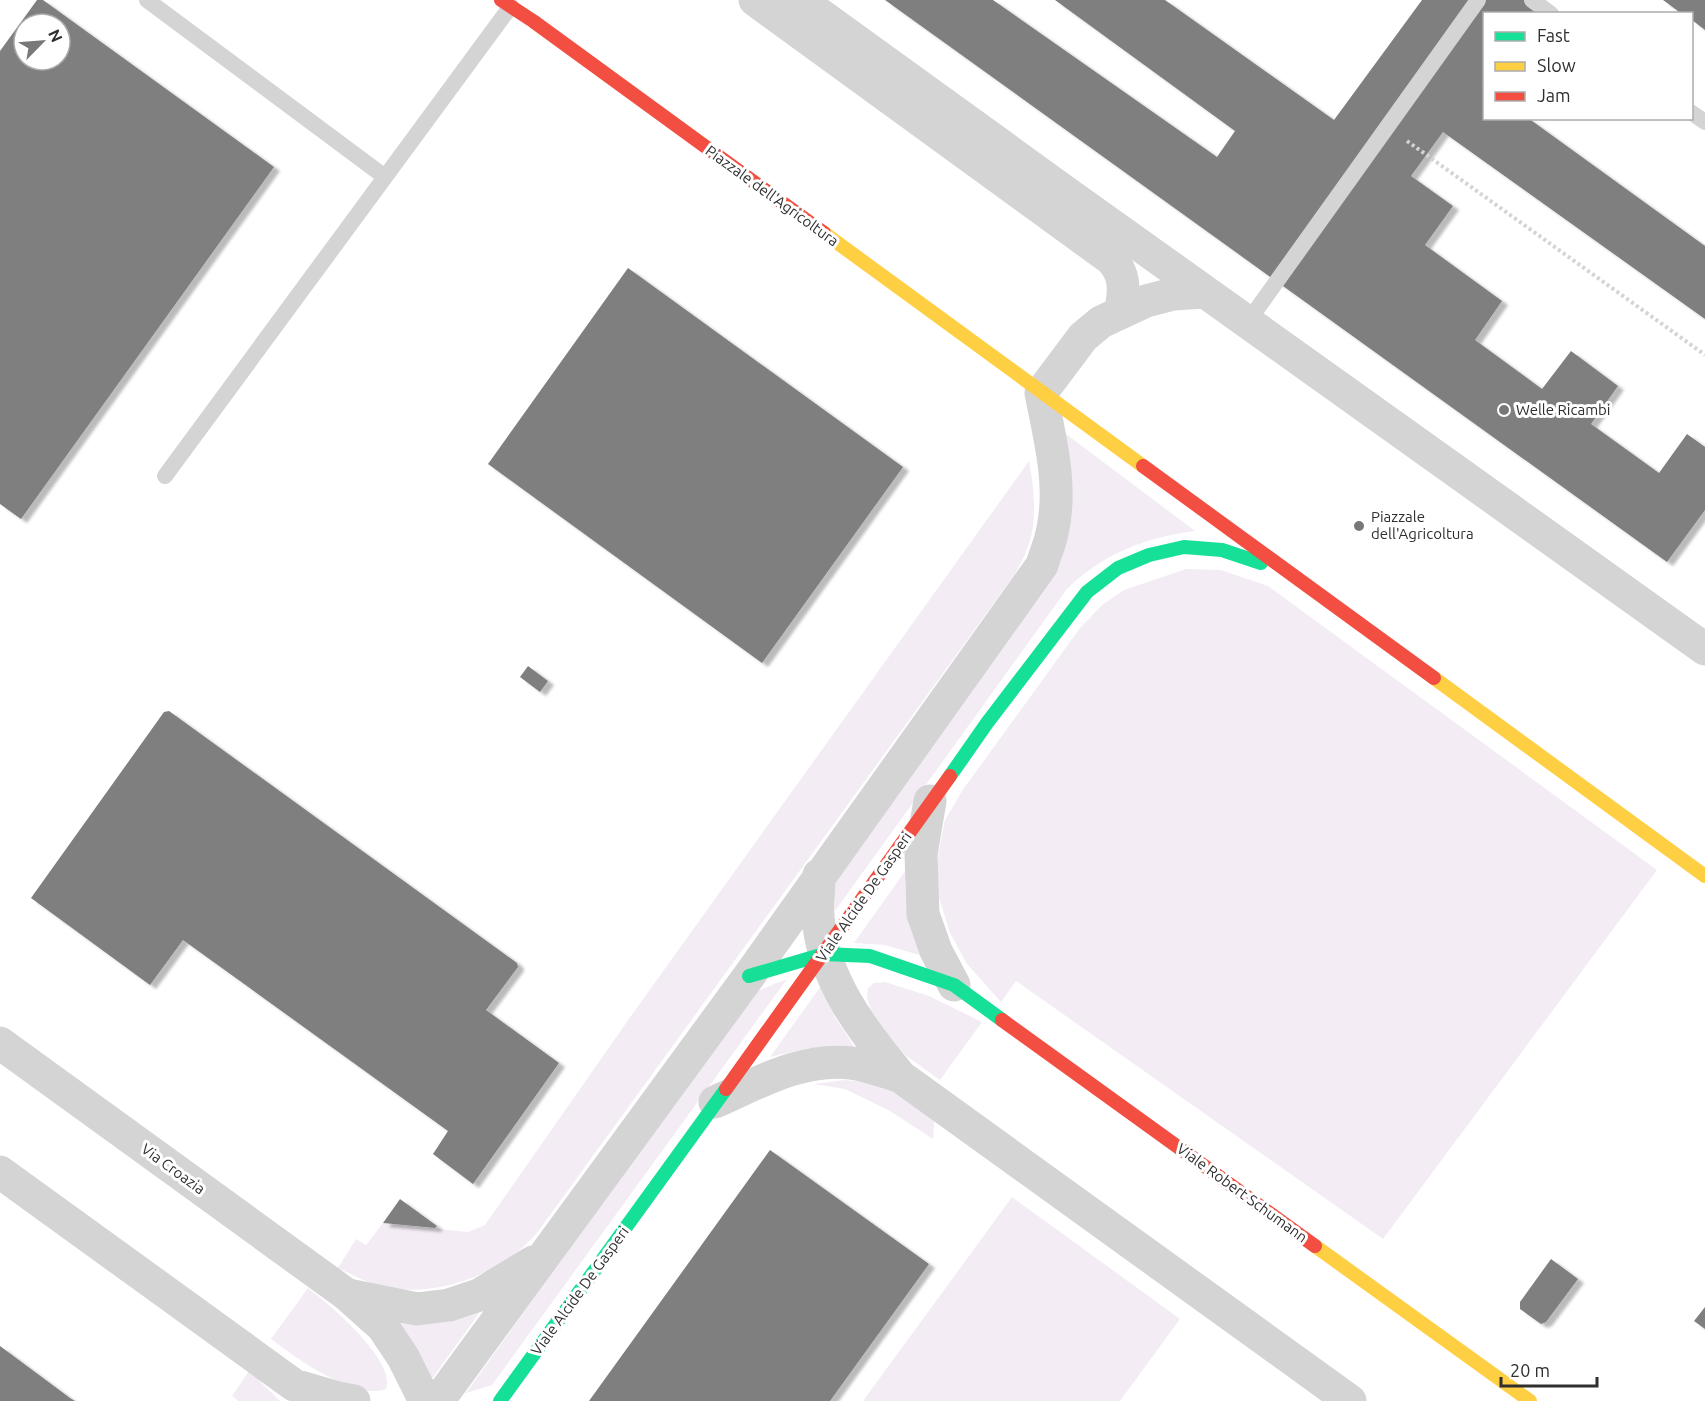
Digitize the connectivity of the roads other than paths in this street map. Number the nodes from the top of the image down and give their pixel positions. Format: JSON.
{"nodes":[{"id":1,"x":147,"y":0,"type":"edge"},
{"id":2,"x":755,"y":0,"type":"edge"},
{"id":3,"x":800,"y":0,"type":"edge"},
{"id":4,"x":1478,"y":0,"type":"edge"},
{"id":5,"x":1532,"y":0,"type":"edge"},
{"id":6,"x":506,"y":3,"type":"edge"},
{"id":7,"x":1548,"y":12,"type":"edge"},
{"id":8,"x":385,"y":177,"type":"junction"},
{"id":9,"x":1205,"y":292,"type":"junction"},
{"id":10,"x":1120,"y":312,"type":"junction"},
{"id":11,"x":1247,"y":323,"type":"junction"},
{"id":12,"x":1041,"y":393,"type":"junction"},
{"id":13,"x":165,"y":476,"type":"dead end"},
{"id":14,"x":1311,"y":588,"type":"junction"},
{"id":15,"x":1705,"y":649,"type":"edge"},
{"id":16,"x":930,"y":801,"type":"junction"},
{"id":17,"x":819,"y":875,"type":"junction"},
{"id":18,"x":1705,"y":876,"type":"edge"},
{"id":19,"x":824,"y":954,"type":"junction"},
{"id":20,"x":749,"y":976,"type":"junction"},
{"id":21,"x":954,"y":984,"type":"junction"},
{"id":22,"x":0,"y":1043,"type":"edge"},
{"id":23,"x":901,"y":1077,"type":"junction"},
{"id":24,"x":715,"y":1102,"type":"junction"},
{"id":25,"x":0,"y":1172,"type":"edge"},
{"id":26,"x":548,"y":1253,"type":"junction"},
{"id":27,"x":346,"y":1294,"type":"junction"},
{"id":28,"x":298,"y":1393,"type":"edge"},
{"id":29,"x":354,"y":1401,"type":"edge"},
{"id":30,"x":425,"y":1401,"type":"edge"},
{"id":31,"x":438,"y":1401,"type":"edge"},
{"id":32,"x":500,"y":1401,"type":"edge"},
{"id":33,"x":1350,"y":1401,"type":"edge"},
{"id":34,"x":1530,"y":1401,"type":"edge"}],
"edges":[{"from":1,"to":8,"type":"lane"},
{"from":2,"to":10,"type":"street"},
{"from":3,"to":9,"type":"street"},
{"from":4,"to":11,"type":"lane"},
{"from":5,"to":7,"type":"lane"},
{"from":6,"to":8,"type":"lane"},
{"from":6,"to":12,"type":"street","name":"Piazzale dell'Agricoltura"},
{"from":8,"to":13,"type":"lane"},
{"from":9,"to":10,"type":"street"},
{"from":9,"to":11,"type":"street"},
{"from":10,"to":12,"type":"street"},
{"from":11,"to":15,"type":"street"},
{"from":12,"to":14,"type":"street","name":"Piazzale dell'Agricoltura"},
{"from":12,"to":17,"type":"street"},
{"from":14,"to":16,"type":"street","name":"Viale Alcide De Gasperi"},
{"from":14,"to":18,"type":"street","name":"Piazzale dell'Agricoltura"},
{"from":16,"to":19,"type":"street","name":"Viale Alcide De Gasperi"},
{"from":16,"to":21,"type":"street","name":"Viale Robert Schumann"},
{"from":17,"to":19,"type":"street"},
{"from":17,"to":20,"type":"street"},
{"from":19,"to":20,"type":"street","name":"Viale Robert Schumann"},
{"from":19,"to":21,"type":"street","name":"Viale Robert Schumann"},
{"from":19,"to":23,"type":"street"},
{"from":19,"to":24,"type":"street","name":"Viale Alcide De Gasperi"},
{"from":20,"to":26,"type":"street"},
{"from":21,"to":34,"type":"street","name":"Viale Robert Schumann"},
{"from":22,"to":27,"type":"street","name":"Via Croazia"},
{"from":23,"to":24,"type":"street"},
{"from":23,"to":33,"type":"street"},
{"from":24,"to":32,"type":"street","name":"Viale Alcide De Gasperi"},
{"from":25,"to":28,"type":"street"},
{"from":26,"to":27,"type":"street","name":"Via Croazia"},
{"from":26,"to":31,"type":"street"},
{"from":27,"to":30,"type":"street","name":"Via Croazia"},
{"from":28,"to":29,"type":"street"}]}
